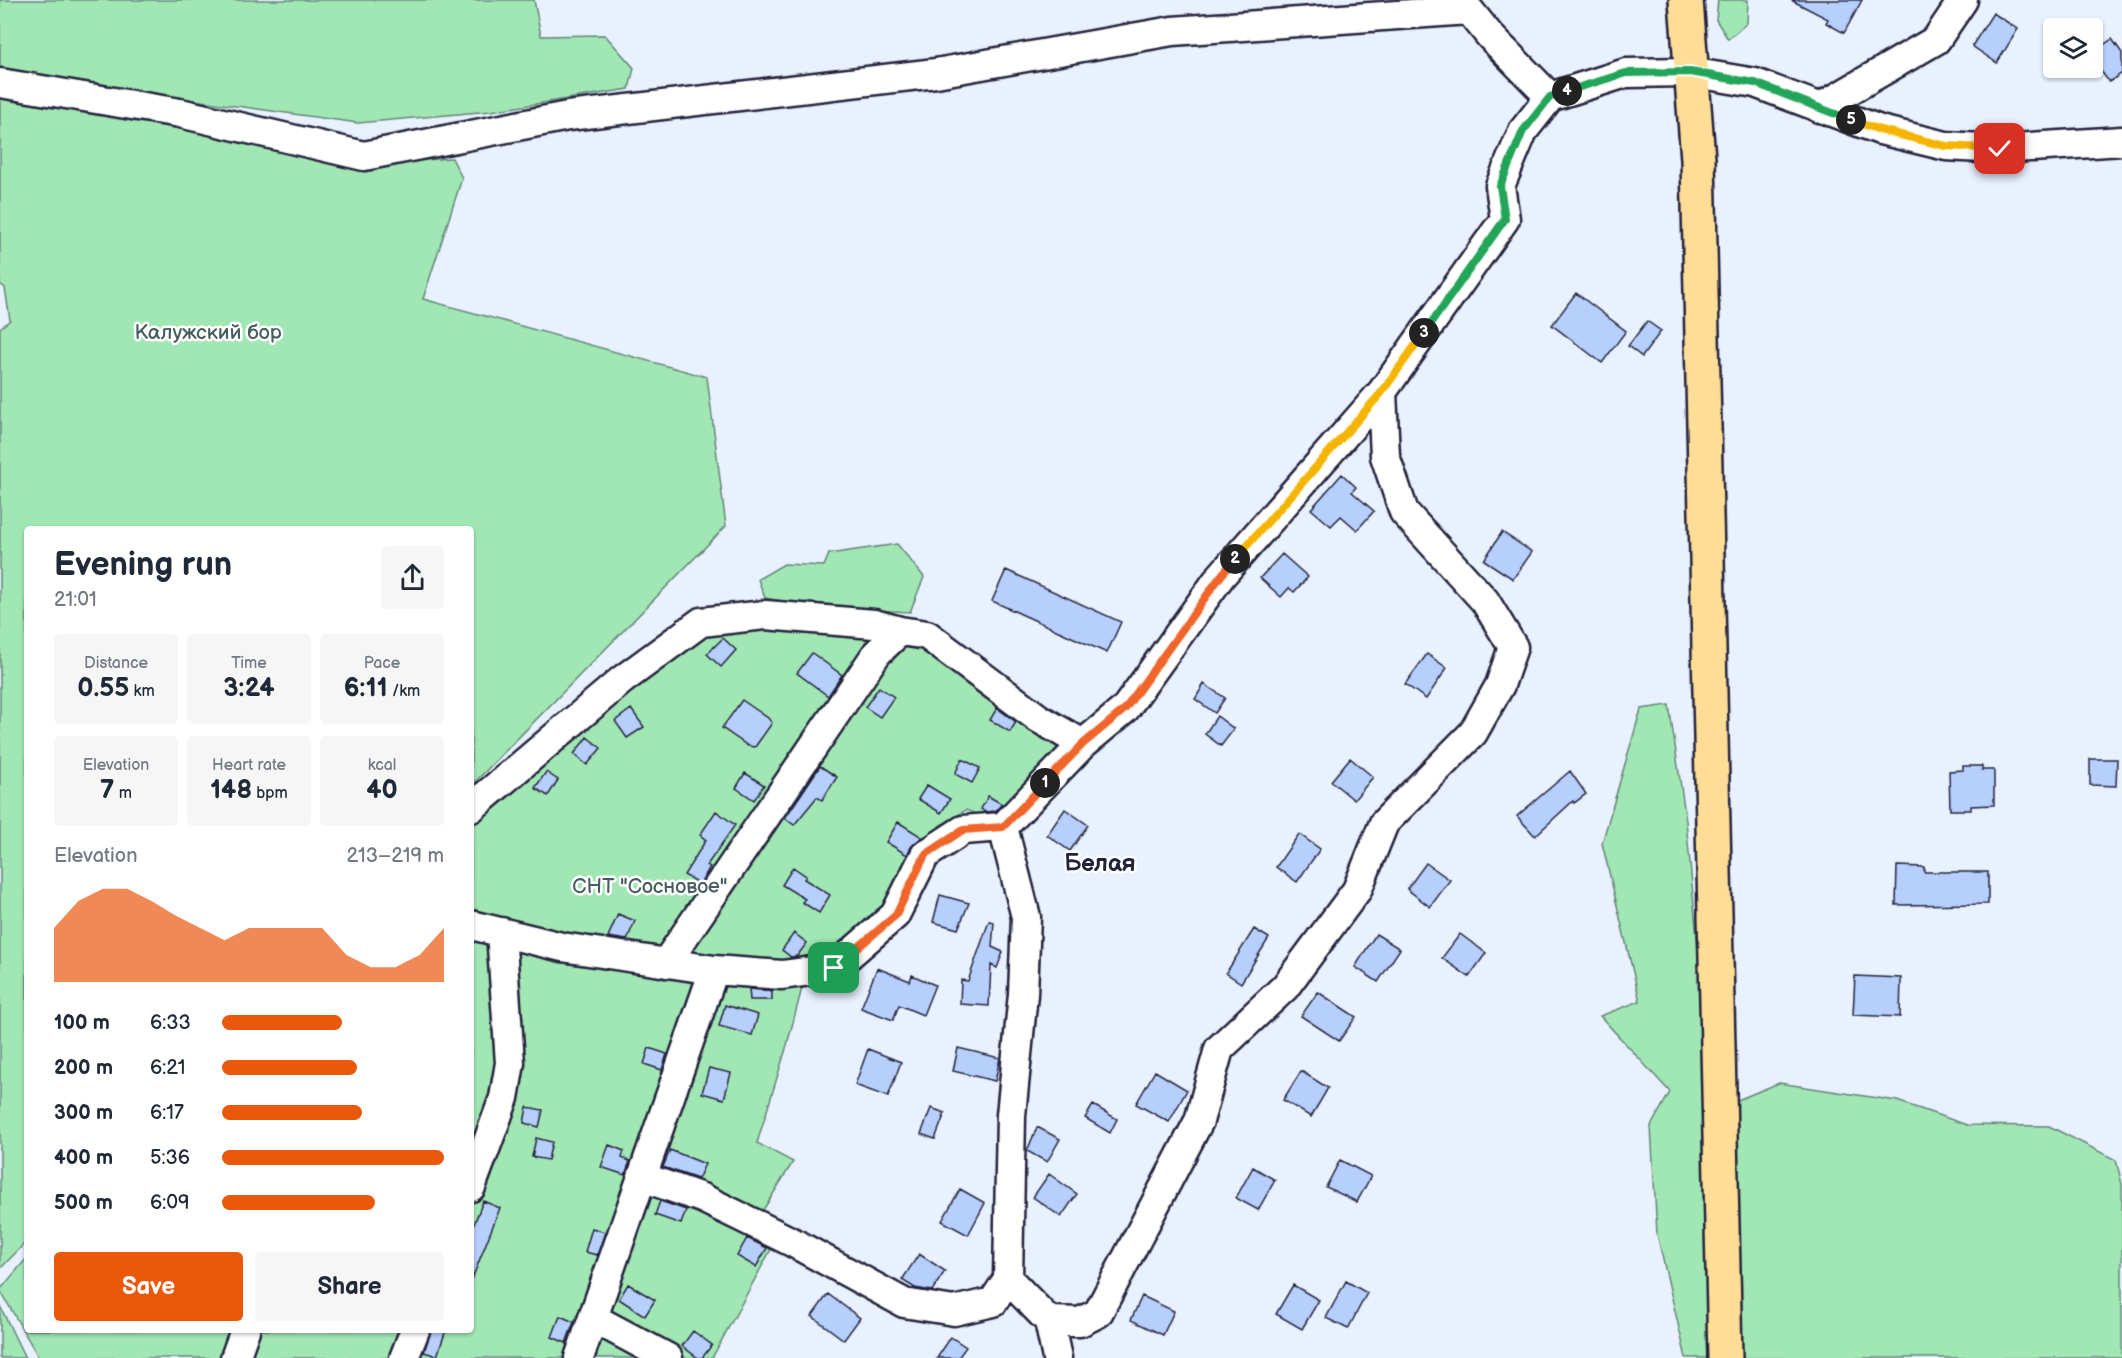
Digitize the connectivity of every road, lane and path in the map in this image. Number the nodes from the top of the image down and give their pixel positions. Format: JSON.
{"nodes":[{"id":1,"x":1686,"y":0,"type":"edge"},
{"id":2,"x":1963,"y":0,"type":"edge"},
{"id":3,"x":1690,"y":72,"type":"junction"},
{"id":4,"x":0,"y":83,"type":"edge"},
{"id":5,"x":1550,"y":97,"type":"junction"},
{"id":6,"x":1819,"y":108,"type":"junction"},
{"id":7,"x":2122,"y":141,"type":"edge"},
{"id":8,"x":1382,"y":392,"type":"junction"},
{"id":9,"x":900,"y":631,"type":"junction"},
{"id":10,"x":1083,"y":744,"type":"junction"},
{"id":11,"x":474,"y":805,"type":"edge"},
{"id":12,"x":1003,"y":827,"type":"junction"},
{"id":13,"x":474,"y":926,"type":"edge"},
{"id":14,"x":501,"y":932,"type":"junction"},
{"id":15,"x":666,"y":963,"type":"junction"},
{"id":16,"x":714,"y":970,"type":"junction"},
{"id":17,"x":642,"y":1177,"type":"junction"},
{"id":18,"x":474,"y":1179,"type":"edge"},
{"id":19,"x":1008,"y":1279,"type":"junction"},
{"id":20,"x":593,"y":1318,"type":"junction"},
{"id":21,"x":1049,"y":1321,"type":"junction"},
{"id":22,"x":244,"y":1333,"type":"edge"},
{"id":23,"x":414,"y":1333,"type":"edge"},
{"id":24,"x":235,"y":1358,"type":"edge"},
{"id":25,"x":404,"y":1358,"type":"edge"},
{"id":26,"x":579,"y":1358,"type":"edge"},
{"id":27,"x":668,"y":1358,"type":"edge"},
{"id":28,"x":1057,"y":1358,"type":"edge"},
{"id":29,"x":1725,"y":1358,"type":"edge"}],
"edges":[{"from":1,"to":3,"type":"main road"},
{"from":2,"to":6,"type":"street"},
{"from":3,"to":5,"type":"street"},
{"from":3,"to":6,"type":"street"},
{"from":3,"to":29,"type":"main road"},
{"from":4,"to":5,"type":"street"},
{"from":5,"to":8,"type":"street"},
{"from":6,"to":7,"type":"street"},
{"from":8,"to":10,"type":"street"},
{"from":8,"to":21,"type":"street"},
{"from":9,"to":10,"type":"street"},
{"from":9,"to":11,"type":"street"},
{"from":9,"to":15,"type":"street"},
{"from":10,"to":12,"type":"street"},
{"from":12,"to":16,"type":"street"},
{"from":12,"to":19,"type":"street"},
{"from":13,"to":14,"type":"street"},
{"from":14,"to":15,"type":"street"},
{"from":14,"to":18,"type":"street"},
{"from":15,"to":16,"type":"street"},
{"from":16,"to":17,"type":"street"},
{"from":17,"to":19,"type":"street"},
{"from":17,"to":20,"type":"street"},
{"from":19,"to":21,"type":"street"},
{"from":20,"to":26,"type":"street"},
{"from":20,"to":27,"type":"street"},
{"from":21,"to":28,"type":"street"},
{"from":22,"to":24,"type":"street"},
{"from":23,"to":25,"type":"street"}]}
